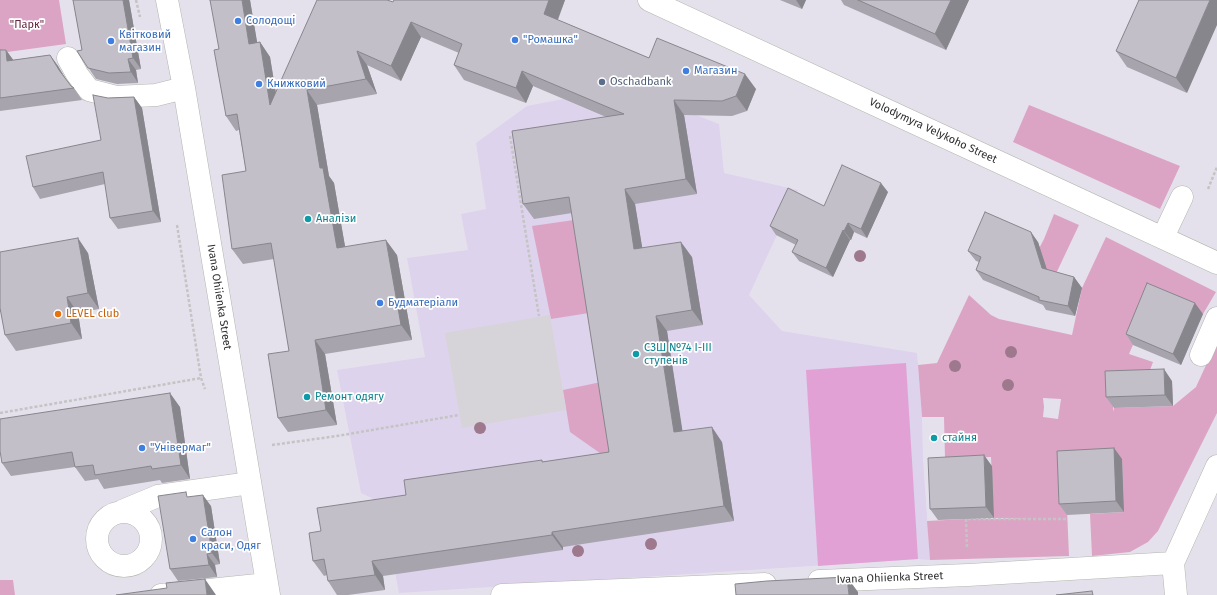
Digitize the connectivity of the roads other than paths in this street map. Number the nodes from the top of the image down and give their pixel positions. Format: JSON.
{"nodes":[{"id":1,"x":167,"y":0,"type":"edge"},
{"id":2,"x":649,"y":0,"type":"edge"},
{"id":3,"x":68,"y":58,"type":"dead end"},
{"id":4,"x":184,"y":88,"type":"junction"},
{"id":5,"x":1182,"y":197,"type":"dead end"},
{"id":6,"x":1163,"y":237,"type":"junction"},
{"id":7,"x":1217,"y":263,"type":"edge"},
{"id":8,"x":1217,"y":318,"type":"edge"},
{"id":9,"x":1201,"y":355,"type":"dead end"},
{"id":10,"x":1217,"y":466,"type":"edge"},
{"id":11,"x":250,"y":483,"type":"junction"},
{"id":12,"x":122,"y":511,"type":"dead end"},
{"id":13,"x":1172,"y":563,"type":"junction"},
{"id":14,"x":268,"y":590,"type":"edge"},
{"id":15,"x":161,"y":595,"type":"edge"},
{"id":16,"x":502,"y":595,"type":"edge"},
{"id":17,"x":1176,"y":595,"type":"edge"}],
"edges":[{"from":1,"to":4,"type":"street","name":"Ivana Ohiienka Street"},
{"from":2,"to":6,"type":"street","name":"Volodymyra Velykoho Street"},
{"from":3,"to":4,"type":"street"},
{"from":4,"to":11,"type":"street","name":"Ivana Ohiienka Street"},
{"from":5,"to":6,"type":"street"},
{"from":6,"to":7,"type":"street","name":"Volodymyra Velykoho Street"},
{"from":8,"to":9,"type":"street"},
{"from":10,"to":13,"type":"street"},
{"from":11,"to":12,"type":"street"},
{"from":11,"to":14,"type":"street","name":"Ivana Ohiienka Street"},
{"from":13,"to":16,"type":"street","name":"Ivana Ohiienka Street"},
{"from":13,"to":17,"type":"street"},
{"from":14,"to":15,"type":"street"}]}
